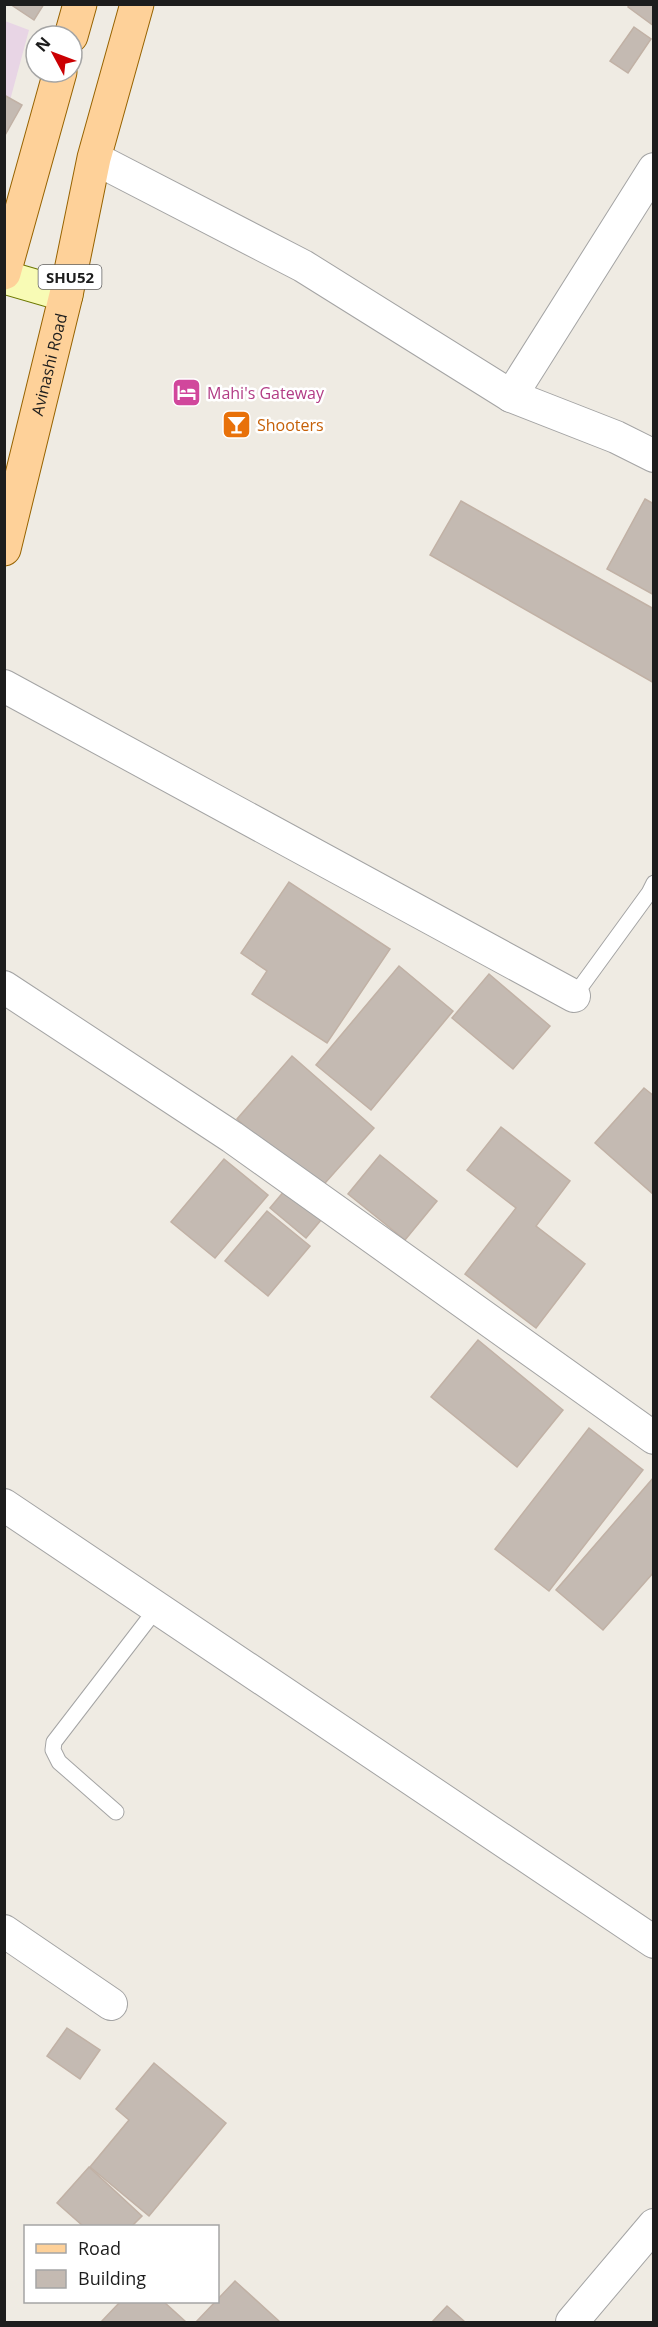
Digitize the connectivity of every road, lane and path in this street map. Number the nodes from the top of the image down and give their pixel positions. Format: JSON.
{"nodes":[{"id":1,"x":80,"y":4,"type":"edge"},
{"id":2,"x":137,"y":4,"type":"edge"},
{"id":3,"x":74,"y":24,"type":"edge"},
{"id":4,"x":57,"y":84,"type":"edge"},
{"id":5,"x":94,"y":158,"type":"junction"},
{"id":6,"x":654,"y":169,"type":"edge"},
{"id":7,"x":4,"y":275,"type":"edge"},
{"id":8,"x":66,"y":295,"type":"junction"},
{"id":9,"x":510,"y":396,"type":"junction"},
{"id":10,"x":654,"y":456,"type":"edge"},
{"id":11,"x":4,"y":549,"type":"edge"},
{"id":12,"x":4,"y":686,"type":"edge"},
{"id":13,"x":654,"y":883,"type":"edge"},
{"id":14,"x":4,"y":987,"type":"edge"},
{"id":15,"x":574,"y":996,"type":"joint"},
{"id":16,"x":654,"y":1438,"type":"edge"},
{"id":17,"x":4,"y":1504,"type":"edge"},
{"id":18,"x":157,"y":1608,"type":"junction"},
{"id":19,"x":116,"y":1812,"type":"dead end"},
{"id":20,"x":4,"y":1931,"type":"edge"},
{"id":21,"x":654,"y":1942,"type":"edge"},
{"id":22,"x":111,"y":2004,"type":"dead end"},
{"id":23,"x":654,"y":2224,"type":"edge"},
{"id":24,"x":572,"y":2322,"type":"edge"}],
"edges":[{"from":1,"to":3,"type":"main road"},
{"from":2,"to":5,"type":"main road","name":"Avinashi Road","number":"SHU52"},
{"from":4,"to":7,"type":"main road"},
{"from":5,"to":8,"type":"main road","name":"Avinashi Road","number":"SHU52"},
{"from":5,"to":9,"type":"street"},
{"from":6,"to":9,"type":"street"},
{"from":7,"to":8,"type":"street"},
{"from":8,"to":11,"type":"main road","name":"Avinashi Road","number":"SHU52"},
{"from":9,"to":10,"type":"street"},
{"from":12,"to":15,"type":"street"},
{"from":13,"to":15,"type":"lane"},
{"from":14,"to":16,"type":"street"},
{"from":17,"to":18,"type":"street"},
{"from":18,"to":19,"type":"lane"},
{"from":18,"to":21,"type":"street"},
{"from":20,"to":22,"type":"street"},
{"from":23,"to":24,"type":"street"}]}
